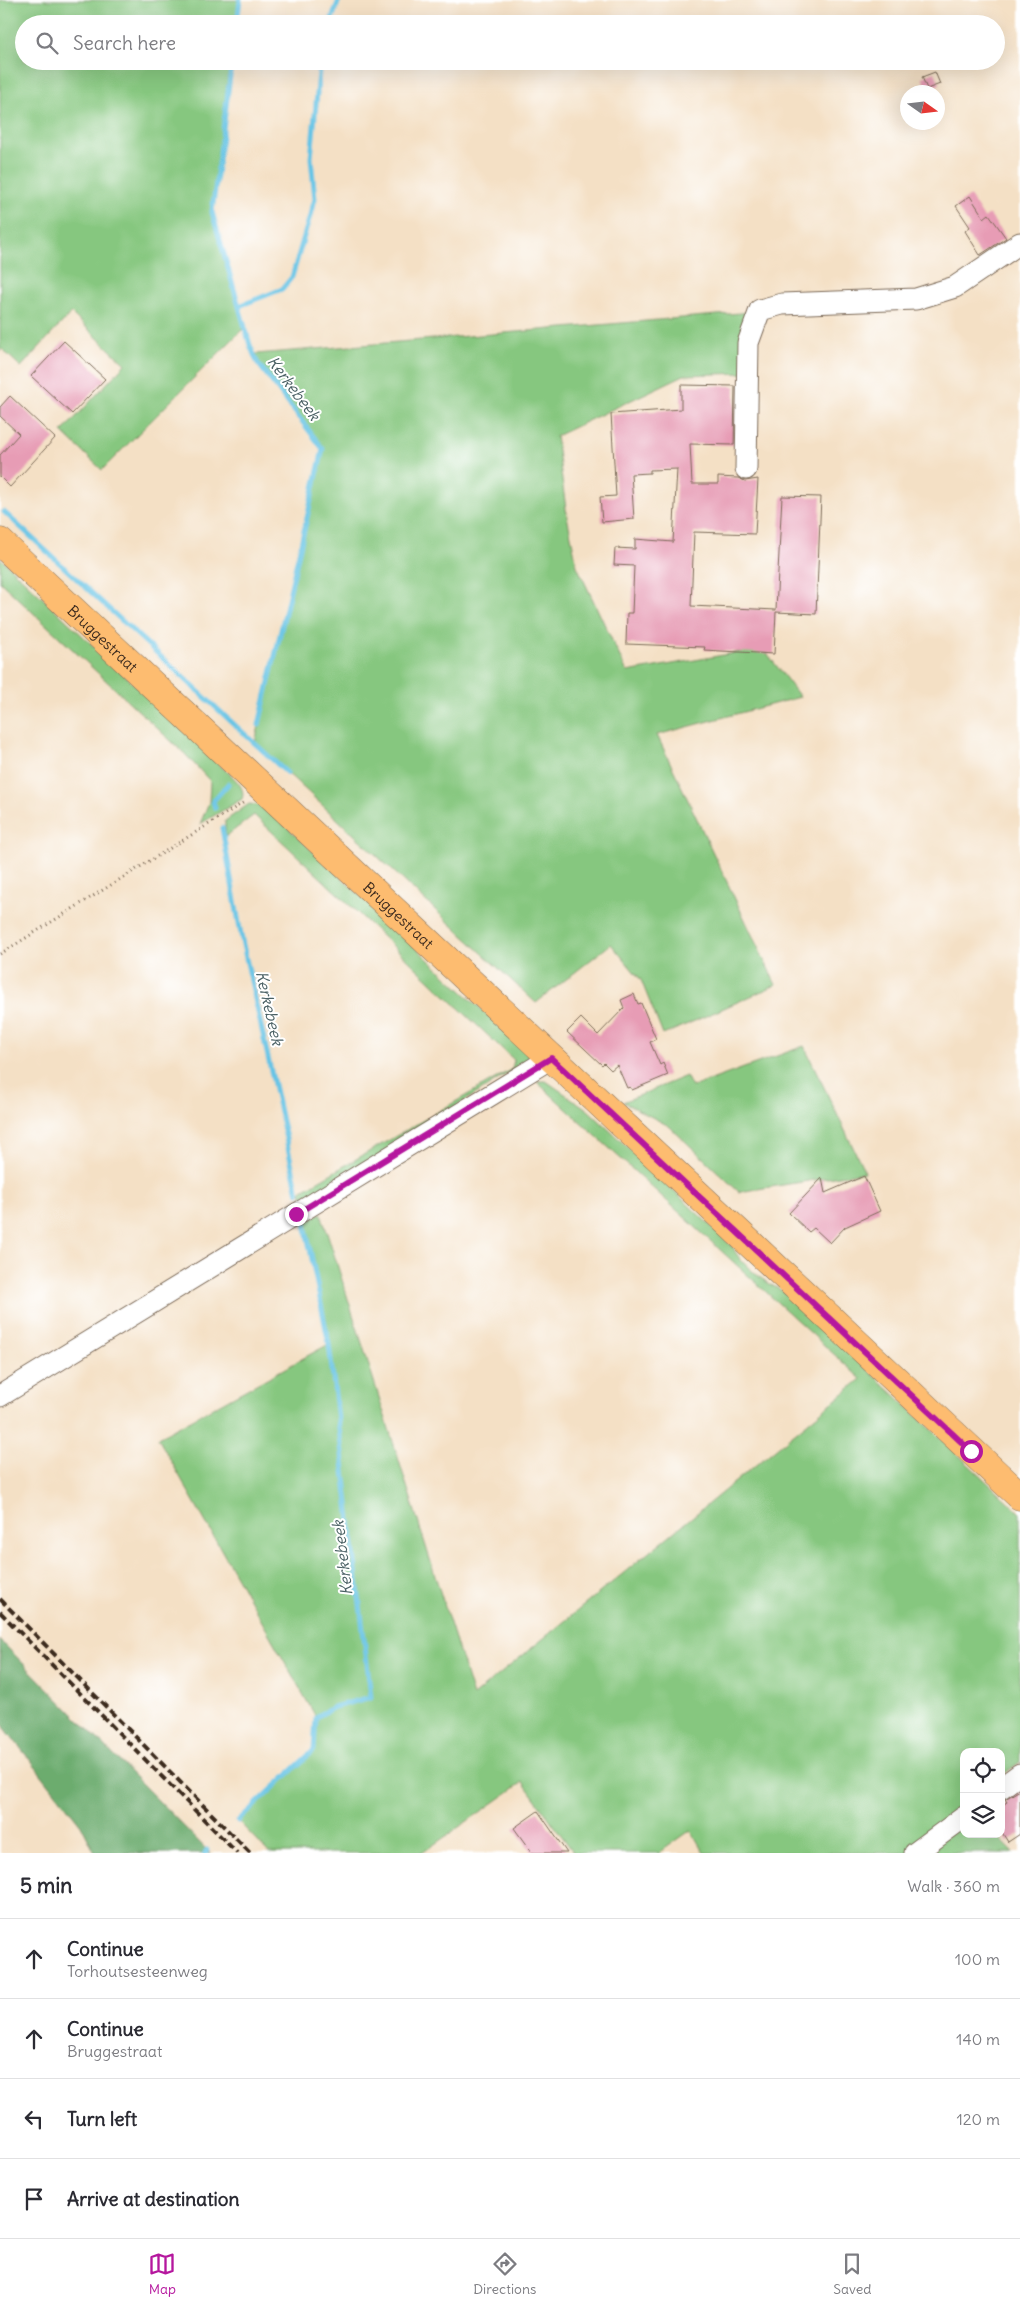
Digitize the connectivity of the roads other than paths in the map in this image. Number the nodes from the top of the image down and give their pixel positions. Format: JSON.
{"nodes":[{"id":1,"x":1020,"y":243,"type":"edge"},
{"id":2,"x":746,"y":469,"type":"dead end"},
{"id":3,"x":0,"y":542,"type":"edge"},
{"id":4,"x":551,"y":1058,"type":"junction"},
{"id":5,"x":0,"y":1396,"type":"edge"},
{"id":6,"x":1020,"y":1496,"type":"edge"},
{"id":7,"x":1020,"y":1774,"type":"edge"},
{"id":8,"x":1005,"y":1785,"type":"edge"},
{"id":9,"x":960,"y":1820,"type":"edge"},
{"id":10,"x":915,"y":1853,"type":"edge"}],
"edges":[{"from":1,"to":2,"type":"street"},
{"from":3,"to":4,"type":"main road","name":"Bruggestraat"},
{"from":4,"to":5,"type":"street"},
{"from":4,"to":6,"type":"main road","name":"Bruggestraat"},
{"from":7,"to":8,"type":"street"},
{"from":9,"to":10,"type":"street"}]}
